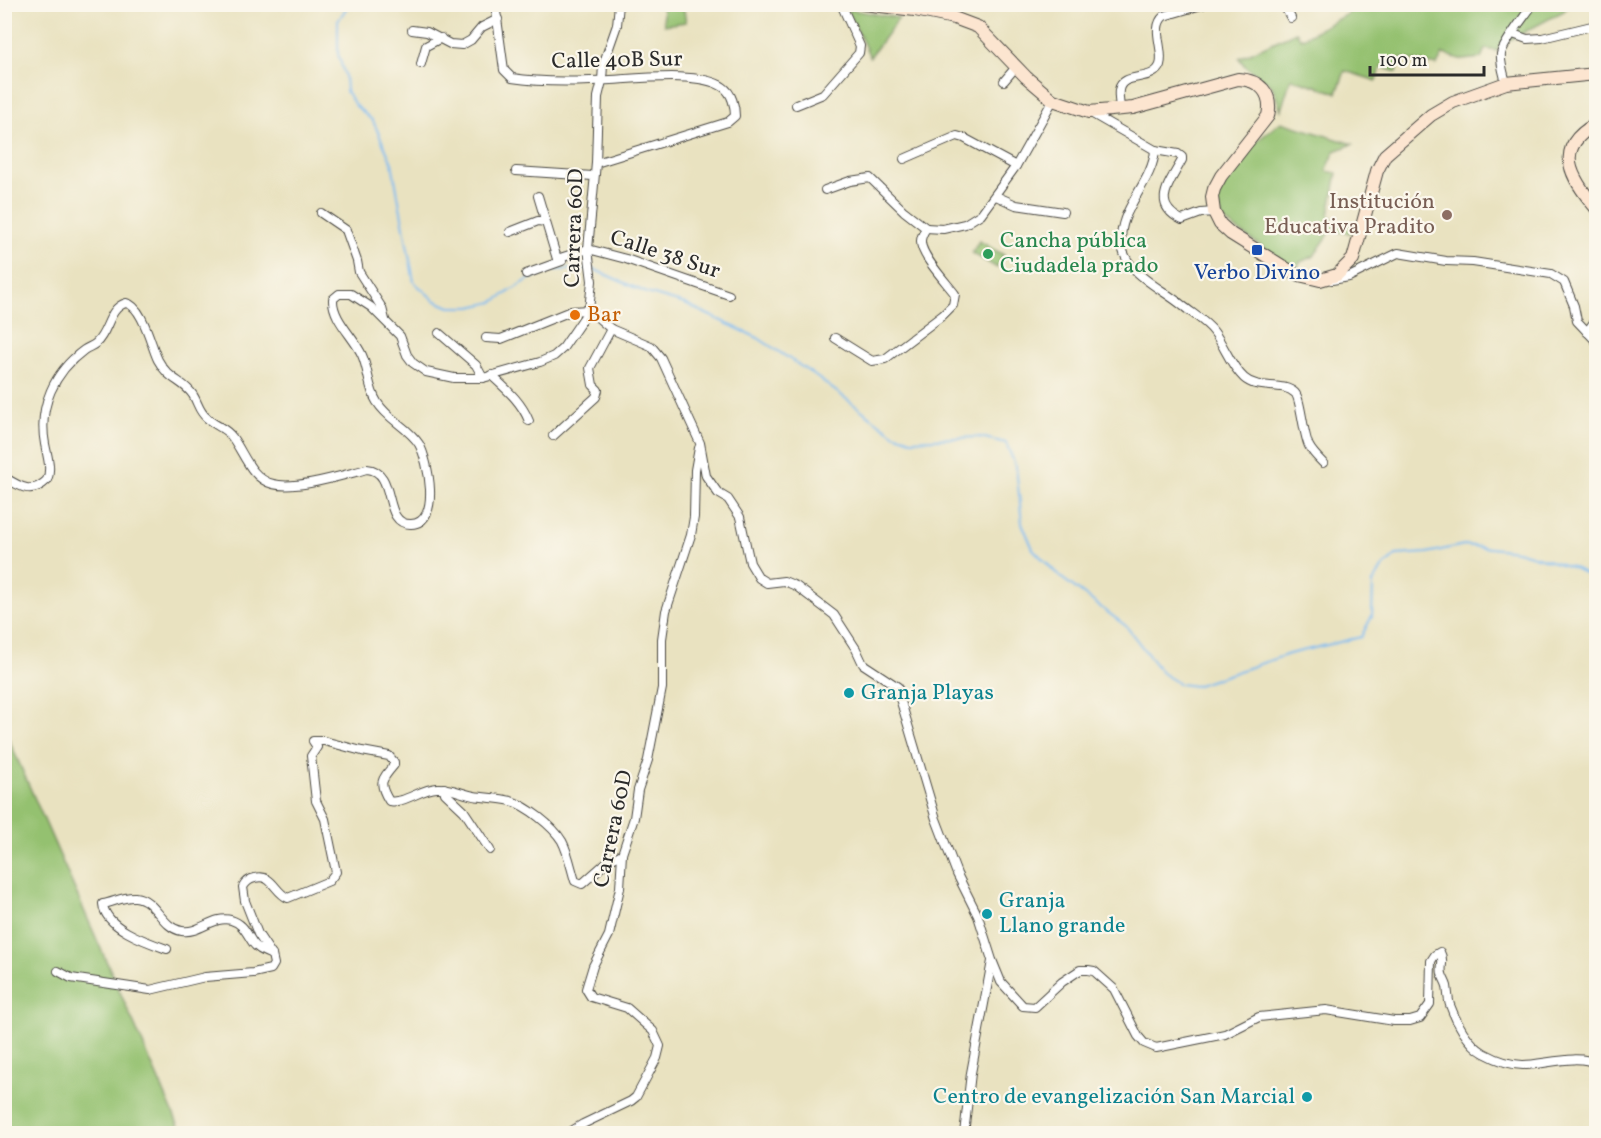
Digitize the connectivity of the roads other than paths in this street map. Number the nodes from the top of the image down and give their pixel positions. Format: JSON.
{"nodes":[{"id":1,"x":495,"y":4,"type":"edge"},
{"id":2,"x":619,"y":4,"type":"edge"},
{"id":3,"x":841,"y":4,"type":"edge"},
{"id":4,"x":863,"y":4,"type":"edge"},
{"id":5,"x":935,"y":4,"type":"edge"},
{"id":6,"x":1205,"y":4,"type":"edge"},
{"id":7,"x":1283,"y":4,"type":"edge"},
{"id":8,"x":1533,"y":4,"type":"edge"},
{"id":9,"x":954,"y":18,"type":"junction"},
{"id":10,"x":1291,"y":18,"type":"dead end"},
{"id":11,"x":498,"y":19,"type":"junction"},
{"id":12,"x":1596,"y":25,"type":"edge"},
{"id":13,"x":412,"y":30,"type":"dead end"},
{"id":14,"x":1514,"y":34,"type":"junction"},
{"id":15,"x":441,"y":38,"type":"junction"},
{"id":16,"x":421,"y":64,"type":"dead end"},
{"id":17,"x":1016,"y":67,"type":"junction"},
{"id":18,"x":1596,"y":74,"type":"edge"},
{"id":19,"x":602,"y":81,"type":"junction"},
{"id":20,"x":1004,"y":81,"type":"dead end"},
{"id":21,"x":1506,"y":83,"type":"junction"},
{"id":22,"x":1053,"y":100,"type":"junction"},
{"id":23,"x":796,"y":105,"type":"dead end"},
{"id":24,"x":1120,"y":109,"type":"junction"},
{"id":25,"x":1089,"y":112,"type":"junction"},
{"id":26,"x":1596,"y":124,"type":"edge"},
{"id":27,"x":1155,"y":150,"type":"junction"},
{"id":28,"x":904,"y":159,"type":"dead end"},
{"id":29,"x":596,"y":163,"type":"junction"},
{"id":30,"x":1016,"y":166,"type":"junction"},
{"id":31,"x":516,"y":171,"type":"dead end"},
{"id":32,"x":593,"y":176,"type":"junction"},
{"id":33,"x":825,"y":190,"type":"dead end"},
{"id":34,"x":538,"y":196,"type":"dead end"},
{"id":35,"x":996,"y":196,"type":"junction"},
{"id":36,"x":1596,"y":208,"type":"edge"},
{"id":37,"x":1063,"y":212,"type":"dead end"},
{"id":38,"x":1214,"y":212,"type":"junction"},
{"id":39,"x":321,"y":213,"type":"dead end"},
{"id":40,"x":545,"y":222,"type":"junction"},
{"id":41,"x":926,"y":228,"type":"junction"},
{"id":42,"x":510,"y":232,"type":"dead end"},
{"id":43,"x":589,"y":252,"type":"junction"},
{"id":44,"x":526,"y":274,"type":"dead end"},
{"id":45,"x":1320,"y":280,"type":"junction"},
{"id":46,"x":729,"y":295,"type":"dead end"},
{"id":47,"x":589,"y":310,"type":"junction"},
{"id":48,"x":1596,"y":319,"type":"edge"},
{"id":49,"x":386,"y":321,"type":"junction"},
{"id":50,"x":611,"y":329,"type":"junction"},
{"id":51,"x":1587,"y":332,"type":"junction"},
{"id":52,"x":439,"y":333,"type":"dead end"},
{"id":53,"x":835,"y":338,"type":"dead end"},
{"id":54,"x":486,"y":339,"type":"dead end"},
{"id":55,"x":1596,"y":341,"type":"edge"},
{"id":56,"x":487,"y":377,"type":"junction"},
{"id":57,"x":529,"y":421,"type":"dead end"},
{"id":58,"x":553,"y":436,"type":"dead end"},
{"id":59,"x":700,"y":443,"type":"junction"},
{"id":60,"x":1323,"y":463,"type":"dead end"},
{"id":61,"x":4,"y":477,"type":"edge"},
{"id":62,"x":444,"y":788,"type":"junction"},
{"id":63,"x":490,"y":850,"type":"dead end"},
{"id":64,"x":622,"y":855,"type":"junction"},
{"id":65,"x":167,"y":949,"type":"dead end"},
{"id":66,"x":273,"y":955,"type":"junction"},
{"id":67,"x":992,"y":960,"type":"junction"},
{"id":68,"x":58,"y":971,"type":"dead end"},
{"id":69,"x":1596,"y":1064,"type":"edge"},
{"id":70,"x":567,"y":1134,"type":"edge"},
{"id":71,"x":963,"y":1134,"type":"edge"}],
"edges":[{"from":1,"to":11,"type":"street"},
{"from":2,"to":19,"type":"street","name":"Carrera 60D"},
{"from":3,"to":23,"type":"street"},
{"from":4,"to":9,"type":"main road"},
{"from":5,"to":9,"type":"street"},
{"from":6,"to":24,"type":"street"},
{"from":7,"to":10,"type":"street"},
{"from":8,"to":14,"type":"street"},
{"from":9,"to":17,"type":"main road"},
{"from":11,"to":15,"type":"street"},
{"from":11,"to":19,"type":"street","name":"Calle 40B Sur"},
{"from":12,"to":14,"type":"street"},
{"from":13,"to":15,"type":"street"},
{"from":14,"to":21,"type":"street"},
{"from":15,"to":16,"type":"street"},
{"from":17,"to":20,"type":"street"},
{"from":17,"to":22,"type":"main road"},
{"from":18,"to":21,"type":"main road"},
{"from":19,"to":29,"type":"street","name":"Carrera 60D"},
{"from":19,"to":29,"type":"street","name":"Calle 40B Sur"},
{"from":21,"to":45,"type":"main road"},
{"from":22,"to":25,"type":"main road"},
{"from":22,"to":30,"type":"street"},
{"from":24,"to":25,"type":"main road"},
{"from":24,"to":38,"type":"main road"},
{"from":25,"to":27,"type":"street"},
{"from":26,"to":36,"type":"main road"},
{"from":27,"to":38,"type":"street"},
{"from":27,"to":60,"type":"street"},
{"from":28,"to":30,"type":"street"},
{"from":29,"to":32,"type":"street","name":"Carrera 60D"},
{"from":30,"to":35,"type":"street"},
{"from":31,"to":32,"type":"street"},
{"from":32,"to":43,"type":"street","name":"Carrera 60D"},
{"from":33,"to":41,"type":"street"},
{"from":34,"to":40,"type":"street"},
{"from":35,"to":37,"type":"street"},
{"from":35,"to":41,"type":"street"},
{"from":38,"to":45,"type":"main road"},
{"from":39,"to":49,"type":"street"},
{"from":40,"to":42,"type":"street"},
{"from":40,"to":43,"type":"street","name":"Calle 38 Sur"},
{"from":41,"to":53,"type":"street"},
{"from":43,"to":44,"type":"street"},
{"from":43,"to":46,"type":"street","name":"Calle 38 Sur"},
{"from":43,"to":47,"type":"street","name":"Carrera 60D"},
{"from":45,"to":51,"type":"street"},
{"from":47,"to":50,"type":"street","name":"Carrera 60D"},
{"from":47,"to":54,"type":"street"},
{"from":47,"to":56,"type":"street"},
{"from":48,"to":51,"type":"street"},
{"from":49,"to":56,"type":"street"},
{"from":49,"to":61,"type":"street"},
{"from":50,"to":58,"type":"street"},
{"from":50,"to":59,"type":"street","name":"Carrera 60D"},
{"from":51,"to":55,"type":"street"},
{"from":52,"to":56,"type":"street"},
{"from":56,"to":57,"type":"street"},
{"from":59,"to":64,"type":"street","name":"Carrera 60D"},
{"from":59,"to":67,"type":"street","name":"Carrera 60D"},
{"from":62,"to":63,"type":"street"},
{"from":62,"to":64,"type":"street"},
{"from":62,"to":66,"type":"street"},
{"from":64,"to":70,"type":"street","name":"Carrera 60D"},
{"from":65,"to":66,"type":"street"},
{"from":66,"to":68,"type":"street"},
{"from":67,"to":69,"type":"street"},
{"from":67,"to":71,"type":"street"}]}
